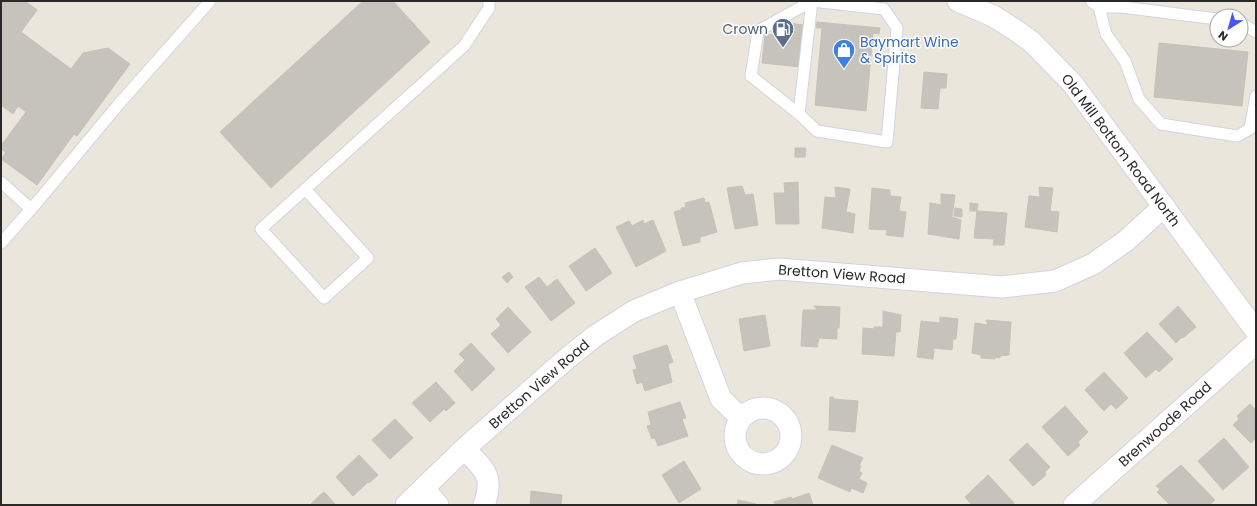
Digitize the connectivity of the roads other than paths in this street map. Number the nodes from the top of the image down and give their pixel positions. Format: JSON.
{"nodes":[{"id":1,"x":210,"y":1,"type":"edge"},
{"id":2,"x":489,"y":1,"type":"edge"},
{"id":3,"x":812,"y":1,"type":"edge"},
{"id":4,"x":958,"y":1,"type":"edge"},
{"id":5,"x":850,"y":3,"type":"edge"},
{"id":6,"x":1095,"y":4,"type":"edge"},
{"id":7,"x":1209,"y":18,"type":"edge"},
{"id":8,"x":1256,"y":96,"type":"edge"},
{"id":9,"x":800,"y":114,"type":"junction"},
{"id":10,"x":1,"y":182,"type":"edge"},
{"id":11,"x":305,"y":189,"type":"junction"},
{"id":12,"x":1164,"y":206,"type":"junction"},
{"id":13,"x":31,"y":209,"type":"junction"},
{"id":14,"x":1,"y":243,"type":"edge"},
{"id":15,"x":680,"y":292,"type":"junction"},
{"id":16,"x":1256,"y":331,"type":"edge"},
{"id":17,"x":1256,"y":343,"type":"edge"},
{"id":18,"x":741,"y":418,"type":"dead end"},
{"id":19,"x":464,"y":449,"type":"junction"},
{"id":20,"x":424,"y":489,"type":"junction"},
{"id":21,"x":406,"y":505,"type":"edge"},
{"id":22,"x":438,"y":505,"type":"edge"},
{"id":23,"x":484,"y":505,"type":"edge"},
{"id":24,"x":1074,"y":505,"type":"edge"}],
"edges":[{"from":1,"to":13,"type":"lane"},
{"from":2,"to":11,"type":"lane"},
{"from":3,"to":5,"type":"lane"},
{"from":3,"to":9,"type":"lane"},
{"from":3,"to":9,"type":"lane"},
{"from":4,"to":12,"type":"street","name":"Old Mill Bottom Road North"},
{"from":5,"to":9,"type":"lane"},
{"from":6,"to":7,"type":"lane"},
{"from":6,"to":8,"type":"lane"},
{"from":10,"to":13,"type":"lane"},
{"from":11,"to":11,"type":"lane"},
{"from":12,"to":15,"type":"street","name":"Bretton View Road"},
{"from":12,"to":16,"type":"street","name":"Old Mill Bottom Road North"},
{"from":13,"to":14,"type":"lane"},
{"from":15,"to":18,"type":"street"},
{"from":15,"to":19,"type":"street","name":"Bretton View Road"},
{"from":17,"to":24,"type":"street","name":"Brenwoode Road"},
{"from":19,"to":20,"type":"street","name":"Bretton View Road"},
{"from":19,"to":23,"type":"street"},
{"from":20,"to":21,"type":"street","name":"Bretton View Road"},
{"from":20,"to":22,"type":"street"}]}
